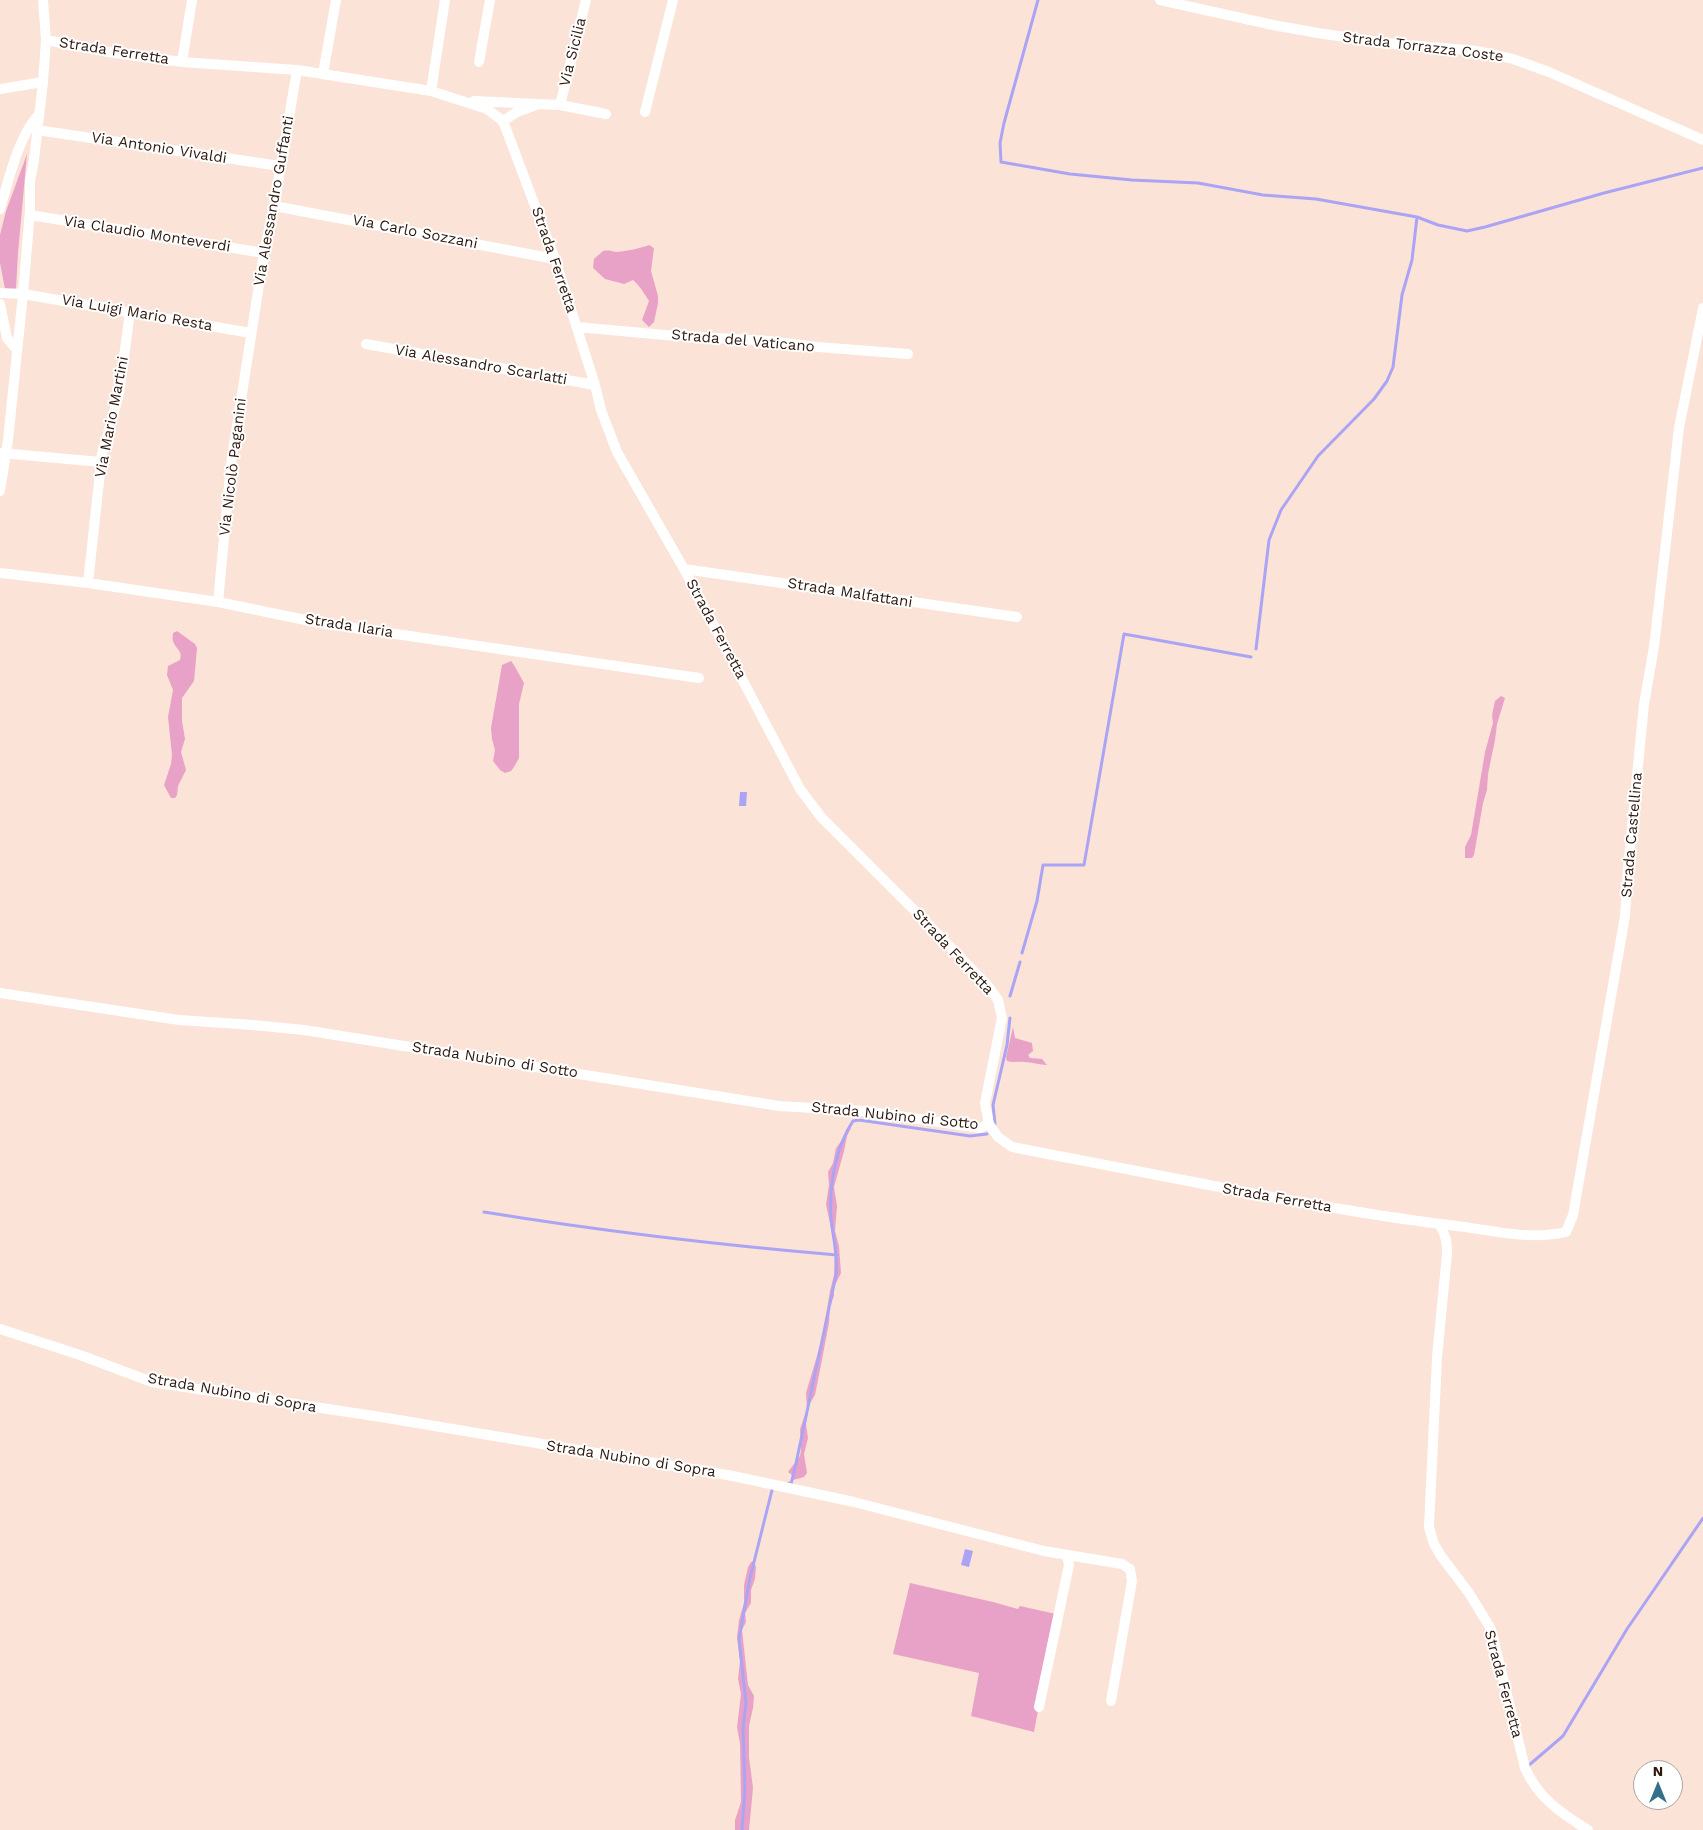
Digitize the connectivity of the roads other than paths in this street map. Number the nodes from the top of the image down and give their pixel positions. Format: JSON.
{"nodes":[{"id":1,"x":43,"y":0,"type":"edge"},
{"id":2,"x":192,"y":0,"type":"edge"},
{"id":3,"x":336,"y":0,"type":"edge"},
{"id":4,"x":445,"y":0,"type":"edge"},
{"id":5,"x":490,"y":0,"type":"edge"},
{"id":6,"x":586,"y":0,"type":"edge"},
{"id":7,"x":673,"y":0,"type":"edge"},
{"id":8,"x":1160,"y":0,"type":"edge"},
{"id":9,"x":46,"y":40,"type":"junction"},
{"id":10,"x":182,"y":62,"type":"junction"},
{"id":11,"x":479,"y":62,"type":"dead end"},
{"id":12,"x":297,"y":70,"type":"junction"},
{"id":13,"x":323,"y":74,"type":"junction"},
{"id":14,"x":43,"y":82,"type":"junction"},
{"id":15,"x":0,"y":89,"type":"edge"},
{"id":16,"x":431,"y":91,"type":"junction"},
{"id":17,"x":465,"y":101,"type":"junction"},
{"id":18,"x":540,"y":104,"type":"junction"},
{"id":19,"x":560,"y":104,"type":"junction"},
{"id":20,"x":645,"y":112,"type":"dead end"},
{"id":21,"x":39,"y":114,"type":"junction"},
{"id":22,"x":606,"y":114,"type":"dead end"},
{"id":23,"x":503,"y":121,"type":"junction"},
{"id":24,"x":37,"y":130,"type":"junction"},
{"id":25,"x":1703,"y":140,"type":"edge"},
{"id":26,"x":280,"y":166,"type":"junction"},
{"id":27,"x":274,"y":206,"type":"junction"},
{"id":28,"x":0,"y":209,"type":"edge"},
{"id":29,"x":30,"y":213,"type":"junction"},
{"id":30,"x":264,"y":252,"type":"junction"},
{"id":31,"x":555,"y":259,"type":"junction"},
{"id":32,"x":0,"y":293,"type":"edge"},
{"id":33,"x":23,"y":294,"type":"junction"},
{"id":34,"x":0,"y":304,"type":"edge"},
{"id":35,"x":1703,"y":308,"type":"edge"},
{"id":36,"x":130,"y":312,"type":"junction"},
{"id":37,"x":577,"y":327,"type":"junction"},
{"id":38,"x":251,"y":333,"type":"junction"},
{"id":39,"x":366,"y":344,"type":"dead end"},
{"id":40,"x":17,"y":350,"type":"junction"},
{"id":41,"x":908,"y":354,"type":"dead end"},
{"id":42,"x":595,"y":385,"type":"junction"},
{"id":43,"x":3,"y":453,"type":"edge"},
{"id":44,"x":101,"y":462,"type":"junction"},
{"id":45,"x":0,"y":491,"type":"edge"},
{"id":46,"x":684,"y":569,"type":"junction"},
{"id":47,"x":0,"y":573,"type":"edge"},
{"id":48,"x":88,"y":583,"type":"junction"},
{"id":49,"x":218,"y":602,"type":"junction"},
{"id":50,"x":1017,"y":617,"type":"dead end"},
{"id":51,"x":699,"y":678,"type":"dead end"},
{"id":52,"x":0,"y":993,"type":"edge"},
{"id":53,"x":989,"y":1124,"type":"junction"},
{"id":54,"x":1438,"y":1224,"type":"junction"},
{"id":55,"x":1462,"y":1227,"type":"junction"},
{"id":56,"x":1447,"y":1240,"type":"junction"},
{"id":57,"x":0,"y":1329,"type":"edge"},
{"id":58,"x":1067,"y":1556,"type":"junction"},
{"id":59,"x":1111,"y":1701,"type":"dead end"},
{"id":60,"x":1039,"y":1707,"type":"dead end"},
{"id":61,"x":1588,"y":1830,"type":"edge"}],
"edges":[{"from":1,"to":9,"type":"street"},
{"from":2,"to":10,"type":"street","name":"Strada Ferretta"},
{"from":3,"to":13,"type":"street"},
{"from":4,"to":16,"type":"street"},
{"from":5,"to":11,"type":"street"},
{"from":6,"to":19,"type":"street","name":"Via Sicilia"},
{"from":7,"to":20,"type":"street"},
{"from":8,"to":25,"type":"street","name":"Strada Torrazza Coste"},
{"from":9,"to":10,"type":"street","name":"Strada Ferretta"},
{"from":9,"to":14,"type":"street"},
{"from":10,"to":12,"type":"street","name":"Strada Ferretta"},
{"from":12,"to":13,"type":"street","name":"Strada Ferretta"},
{"from":12,"to":26,"type":"street","name":"Via Alessandro Guffanti"},
{"from":13,"to":16,"type":"street","name":"Strada Ferretta"},
{"from":14,"to":15,"type":"street"},
{"from":14,"to":21,"type":"street"},
{"from":16,"to":17,"type":"street","name":"Strada Ferretta"},
{"from":17,"to":18,"type":"street","name":"Via Sicilia"},
{"from":17,"to":23,"type":"street","name":"Strada Ferretta"},
{"from":18,"to":19,"type":"street","name":"Via Sicilia"},
{"from":18,"to":23,"type":"street","name":"Via Sicilia"},
{"from":19,"to":22,"type":"street","name":"Via Sicilia"},
{"from":21,"to":24,"type":"street"},
{"from":21,"to":28,"type":"street"},
{"from":23,"to":31,"type":"street","name":"Strada Ferretta"},
{"from":24,"to":26,"type":"street","name":"Via Antonio Vivaldi"},
{"from":24,"to":29,"type":"street"},
{"from":26,"to":27,"type":"street","name":"Via Alessandro Guffanti"},
{"from":27,"to":30,"type":"street","name":"Via Alessandro Guffanti"},
{"from":27,"to":31,"type":"street","name":"Via Carlo Sozzani"},
{"from":29,"to":30,"type":"street","name":"Via Claudio Monteverdi"},
{"from":29,"to":33,"type":"street"},
{"from":30,"to":38,"type":"street","name":"Via Alessandro Guffanti"},
{"from":31,"to":37,"type":"street","name":"Strada Ferretta"},
{"from":32,"to":33,"type":"street","name":"Via Luigi Mario Resta"},
{"from":33,"to":36,"type":"street","name":"Via Luigi Mario Resta"},
{"from":33,"to":40,"type":"street"},
{"from":34,"to":40,"type":"street"},
{"from":35,"to":55,"type":"street","name":"Strada Castellina"},
{"from":36,"to":38,"type":"street","name":"Via Luigi Mario Resta"},
{"from":36,"to":44,"type":"street","name":"Via Mario Martini"},
{"from":37,"to":41,"type":"street","name":"Strada del Vaticano"},
{"from":37,"to":42,"type":"street","name":"Strada Ferretta"},
{"from":38,"to":49,"type":"street","name":"Via Nicolò Paganini"},
{"from":39,"to":42,"type":"street","name":"Via Alessandro Scarlatti"},
{"from":40,"to":43,"type":"street"},
{"from":42,"to":46,"type":"street","name":"Strada Ferretta"},
{"from":43,"to":44,"type":"street"},
{"from":43,"to":45,"type":"street"},
{"from":44,"to":48,"type":"street","name":"Via Mario Martini"},
{"from":46,"to":50,"type":"street","name":"Strada Malfattani"},
{"from":46,"to":53,"type":"street","name":"Strada Ferretta"},
{"from":47,"to":48,"type":"street","name":"Strada Ilaria"},
{"from":48,"to":49,"type":"street","name":"Strada Ilaria"},
{"from":49,"to":51,"type":"street","name":"Strada Ilaria"},
{"from":52,"to":53,"type":"street","name":"Strada Nubino di Sotto"},
{"from":53,"to":54,"type":"street","name":"Strada Ferretta"},
{"from":54,"to":55,"type":"street","name":"Strada Castellina"},
{"from":54,"to":56,"type":"street"},
{"from":55,"to":56,"type":"street"},
{"from":56,"to":61,"type":"street","name":"Strada Ferretta"},
{"from":57,"to":58,"type":"street","name":"Strada Nubino di Sopra"},
{"from":58,"to":59,"type":"street","name":"Strada Nubino di Sopra"},
{"from":58,"to":60,"type":"street"}]}
